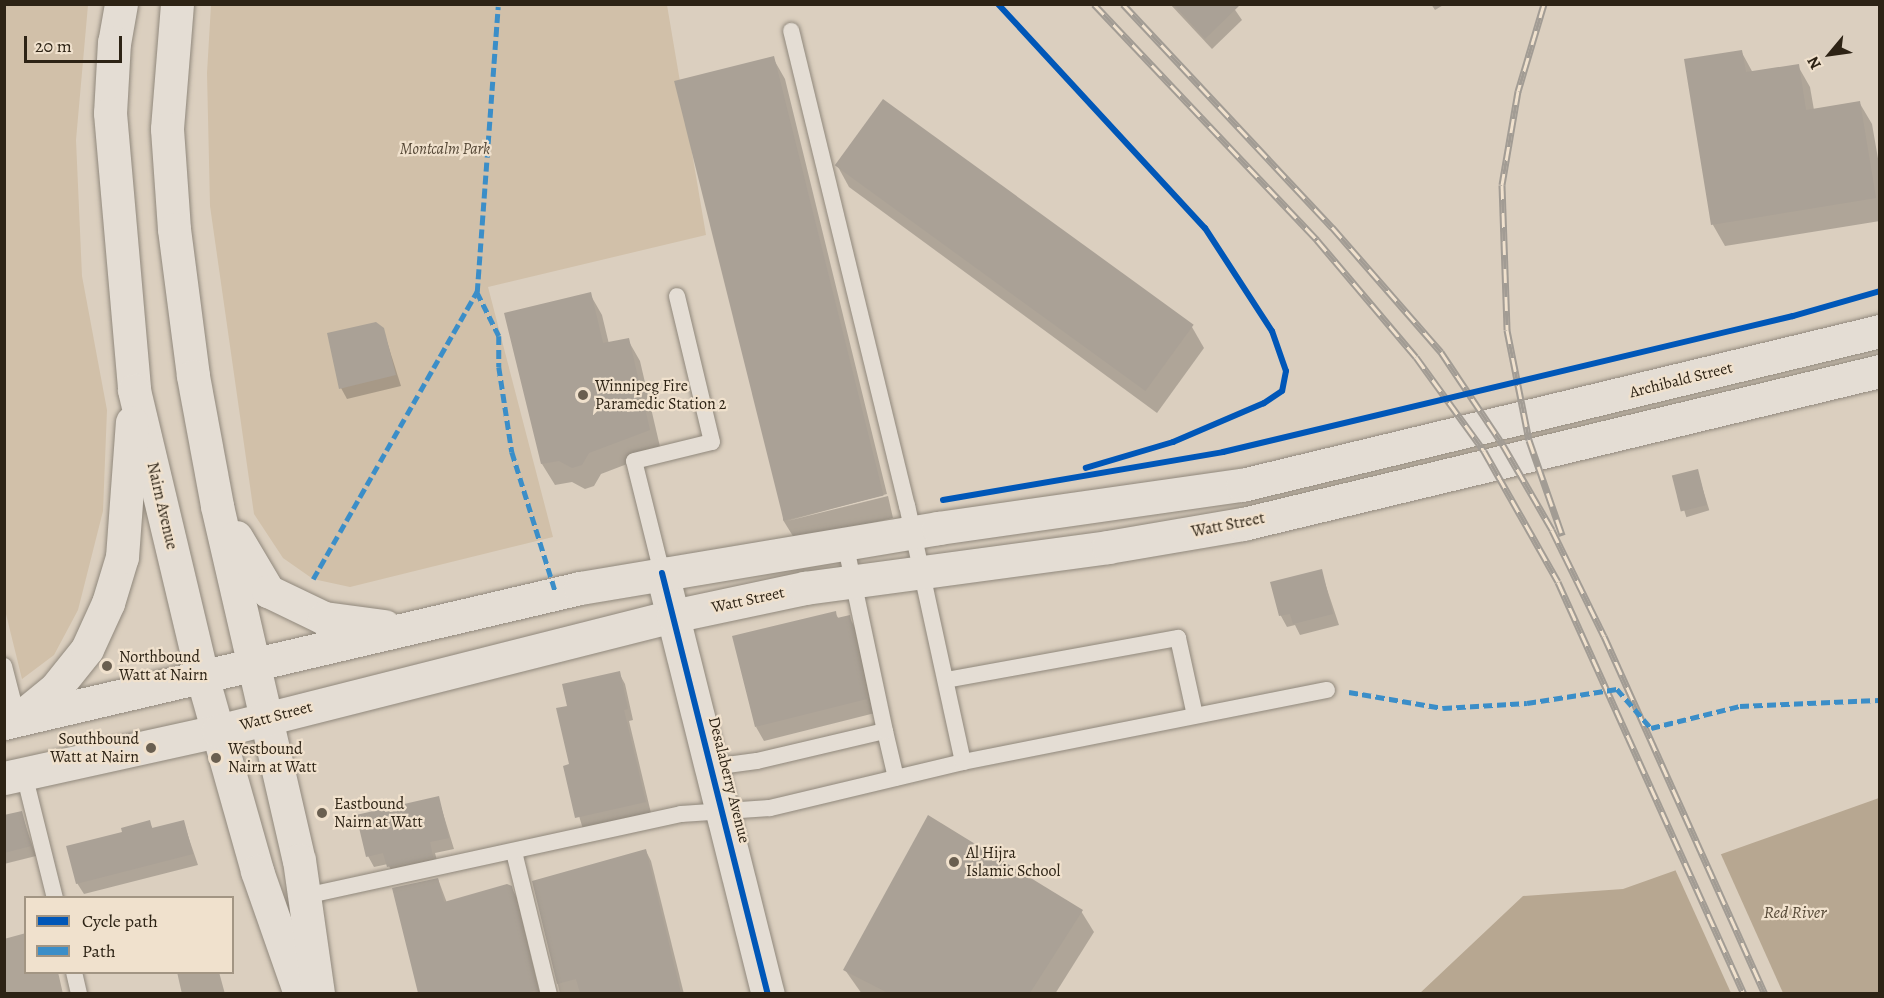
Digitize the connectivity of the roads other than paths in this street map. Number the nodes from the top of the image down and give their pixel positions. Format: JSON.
{"nodes":[{"id":1,"x":121,"y":4,"type":"edge"},
{"id":2,"x":177,"y":4,"type":"edge"},
{"id":3,"x":791,"y":31,"type":"dead end"},
{"id":4,"x":677,"y":296,"type":"dead end"},
{"id":5,"x":1880,"y":331,"type":"edge"},
{"id":6,"x":1880,"y":370,"type":"edge"},
{"id":7,"x":134,"y":390,"type":"junction"},
{"id":8,"x":218,"y":506,"type":"junction"},
{"id":9,"x":913,"y":532,"type":"junction"},
{"id":10,"x":845,"y":543,"type":"junction"},
{"id":11,"x":922,"y":570,"type":"junction"},
{"id":12,"x":662,"y":573,"type":"junction"},
{"id":13,"x":853,"y":581,"type":"junction"},
{"id":14,"x":673,"y":616,"type":"junction"},
{"id":15,"x":406,"y":628,"type":"junction"},
{"id":16,"x":257,"y":663,"type":"junction"},
{"id":17,"x":4,"y":666,"type":"edge"},
{"id":18,"x":202,"y":676,"type":"junction"},
{"id":19,"x":946,"y":680,"type":"junction"},
{"id":20,"x":1327,"y":690,"type":"dead end"},
{"id":21,"x":1195,"y":715,"type":"junction"},
{"id":22,"x":269,"y":717,"type":"junction"},
{"id":23,"x":11,"y":721,"type":"edge"},
{"id":24,"x":218,"y":731,"type":"junction"},
{"id":25,"x":885,"y":731,"type":"junction"},
{"id":26,"x":963,"y":762,"type":"junction"},
{"id":27,"x":712,"y":767,"type":"junction"},
{"id":28,"x":14,"y":776,"type":"edge"},
{"id":29,"x":896,"y":778,"type":"junction"},
{"id":30,"x":723,"y":811,"type":"junction"},
{"id":31,"x":514,"y":852,"type":"junction"},
{"id":32,"x":55,"y":896,"type":"edge"},
{"id":33,"x":304,"y":896,"type":"junction"},
{"id":34,"x":74,"y":974,"type":"edge"},
{"id":35,"x":79,"y":993,"type":"edge"},
{"id":36,"x":300,"y":993,"type":"edge"},
{"id":37,"x":318,"y":993,"type":"edge"},
{"id":38,"x":549,"y":993,"type":"edge"},
{"id":39,"x":768,"y":993,"type":"edge"}],
"edges":[{"from":1,"to":7,"type":"main road","name":"Nairn Avenue"},
{"from":2,"to":8,"type":"main road"},
{"from":3,"to":9,"type":"lane"},
{"from":4,"to":12,"type":"lane"},
{"from":5,"to":9,"type":"main road","name":"Archibald Street"},
{"from":6,"to":11,"type":"main road","name":"Watt Street"},
{"from":7,"to":18,"type":"main road","name":"Nairn Avenue"},
{"from":7,"to":23,"type":"main road"},
{"from":8,"to":15,"type":"main road"},
{"from":8,"to":16,"type":"main road"},
{"from":9,"to":10,"type":"main road"},
{"from":9,"to":11,"type":"lane"},
{"from":10,"to":12,"type":"main road"},
{"from":10,"to":13,"type":"lane"},
{"from":11,"to":13,"type":"main road","name":"Watt Street"},
{"from":11,"to":19,"type":"lane"},
{"from":12,"to":14,"type":"main road","name":"Desalaberry Avenue"},
{"from":12,"to":15,"type":"main road"},
{"from":13,"to":14,"type":"main road","name":"Watt Street"},
{"from":13,"to":25,"type":"lane"},
{"from":14,"to":22,"type":"main road","name":"Watt Street"},
{"from":14,"to":27,"type":"main road","name":"Desalaberry Avenue"},
{"from":15,"to":16,"type":"main road"},
{"from":16,"to":18,"type":"main road"},
{"from":16,"to":22,"type":"main road"},
{"from":17,"to":23,"type":"lane"},
{"from":18,"to":23,"type":"main road"},
{"from":18,"to":24,"type":"main road","name":"Nairn Avenue"},
{"from":19,"to":21,"type":"lane"},
{"from":19,"to":26,"type":"lane"},
{"from":20,"to":21,"type":"lane"},
{"from":21,"to":26,"type":"lane"},
{"from":22,"to":24,"type":"main road","name":"Watt Street"},
{"from":22,"to":33,"type":"main road"},
{"from":24,"to":28,"type":"main road","name":"Watt Street"},
{"from":24,"to":36,"type":"main road","name":"Nairn Avenue"},
{"from":25,"to":27,"type":"lane"},
{"from":25,"to":29,"type":"lane"},
{"from":26,"to":29,"type":"lane"},
{"from":27,"to":30,"type":"main road","name":"Desalaberry Avenue"},
{"from":28,"to":32,"type":"lane"},
{"from":29,"to":30,"type":"lane"},
{"from":30,"to":31,"type":"lane"},
{"from":30,"to":39,"type":"main road","name":"Desalaberry Avenue"},
{"from":31,"to":33,"type":"lane"},
{"from":31,"to":38,"type":"lane"},
{"from":33,"to":37,"type":"main road"},
{"from":34,"to":35,"type":"lane"}]}
